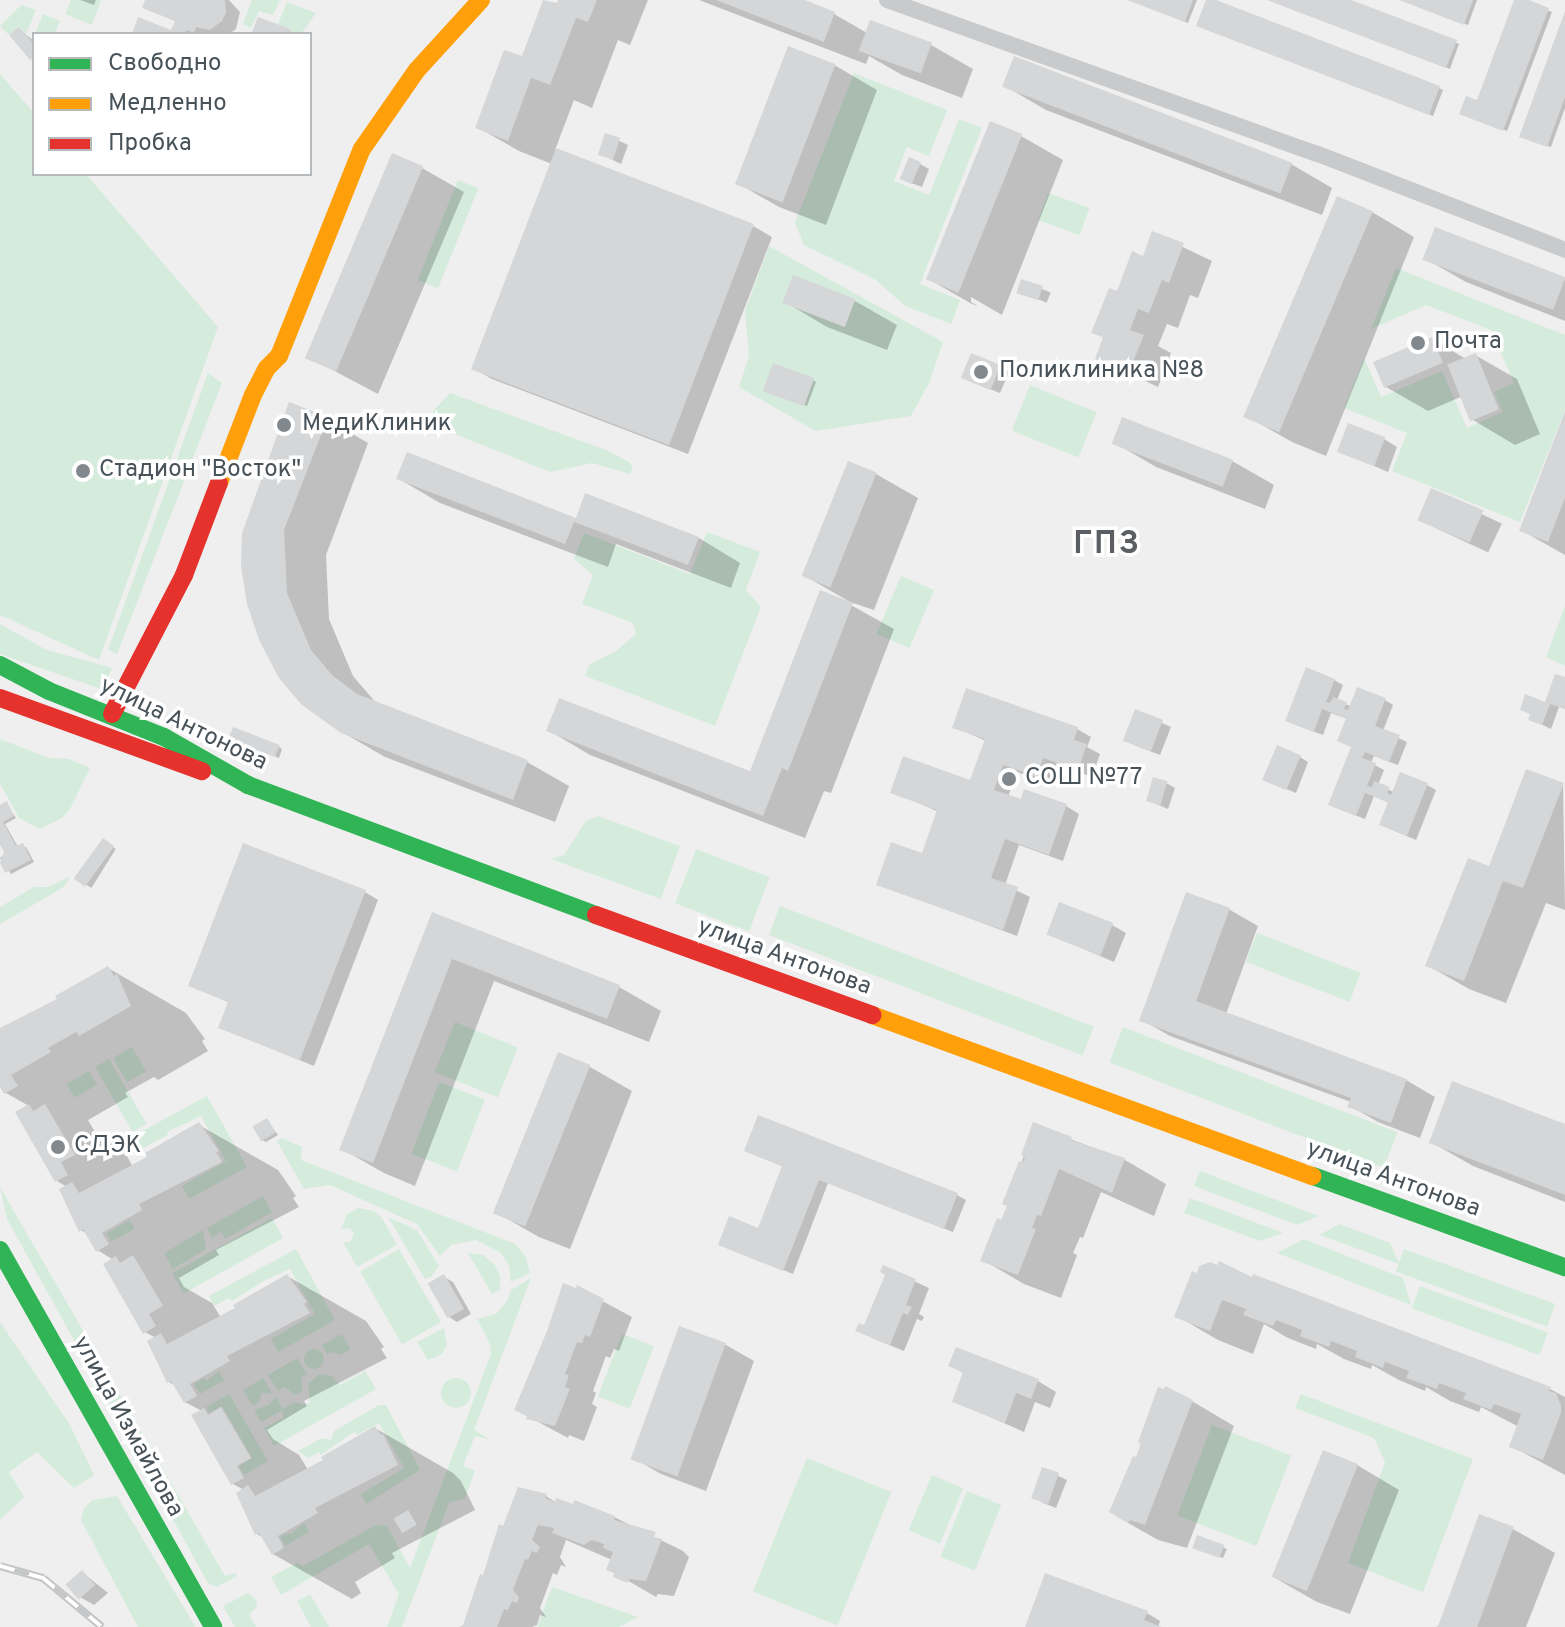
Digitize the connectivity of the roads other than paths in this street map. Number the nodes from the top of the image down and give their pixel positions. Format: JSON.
{"nodes":[{"id":1,"x":481,"y":0,"type":"edge"},
{"id":2,"x":887,"y":0,"type":"edge"},
{"id":3,"x":1565,"y":250,"type":"edge"},
{"id":4,"x":0,"y":665,"type":"edge"},
{"id":5,"x":0,"y":675,"type":"edge"},
{"id":6,"x":49,"y":691,"type":"junction"},
{"id":7,"x":0,"y":698,"type":"edge"},
{"id":8,"x":112,"y":714,"type":"junction"},
{"id":9,"x":107,"y":738,"type":"junction"},
{"id":10,"x":248,"y":785,"type":"junction"},
{"id":11,"x":0,"y":1250,"type":"edge"},
{"id":12,"x":1565,"y":1267,"type":"edge"},
{"id":13,"x":6,"y":1278,"type":"edge"},
{"id":14,"x":213,"y":1627,"type":"edge"}],
"edges":[{"from":1,"to":8,"type":"main road"},
{"from":2,"to":3,"type":"street"},
{"from":4,"to":6,"type":"main road","name":"улица Антонова"},
{"from":5,"to":6,"type":"main road"},
{"from":6,"to":8,"type":"main road","name":"улица Антонова"},
{"from":7,"to":9,"type":"main road"},
{"from":8,"to":9,"type":"main road"},
{"from":8,"to":10,"type":"main road","name":"улица Антонова"},
{"from":9,"to":10,"type":"main road"},
{"from":10,"to":12,"type":"main road","name":"улица Антонова"},
{"from":11,"to":13,"type":"main road","name":"улица Измайлова"},
{"from":13,"to":14,"type":"main road","name":"улица Измайлова"}]}
